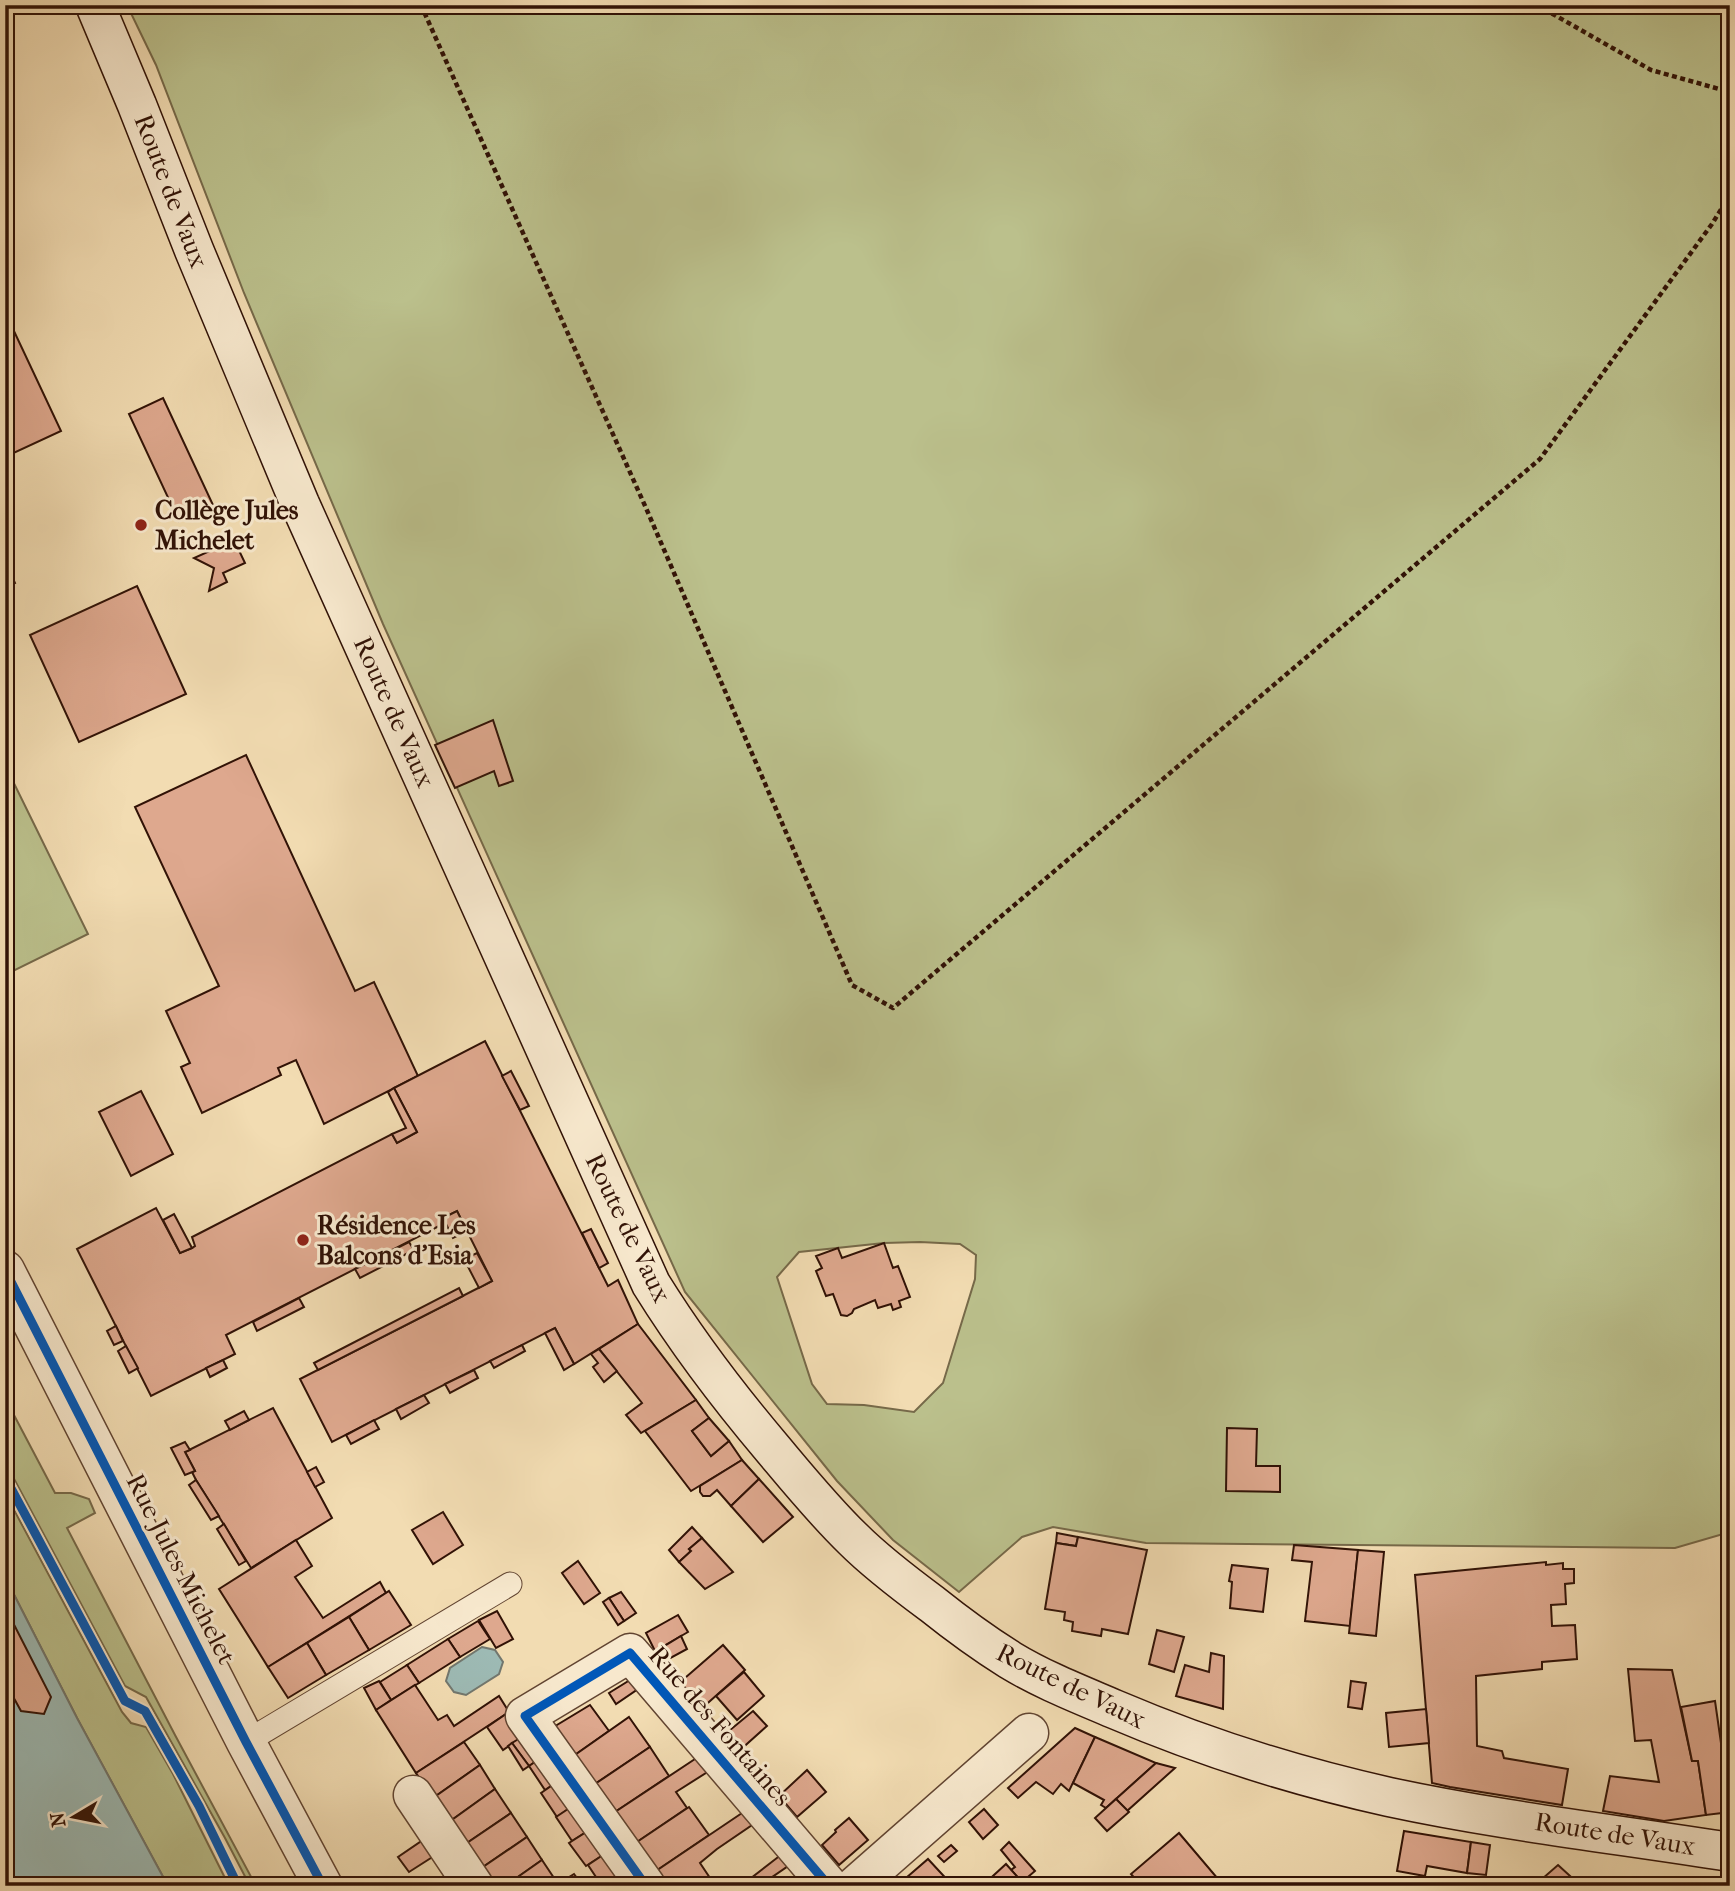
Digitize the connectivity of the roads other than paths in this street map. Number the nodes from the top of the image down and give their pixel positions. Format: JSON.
{"nodes":[{"id":1,"x":95,"y":5,"type":"edge"},
{"id":2,"x":5,"y":1270,"type":"edge"},
{"id":3,"x":510,"y":1584,"type":"dead end"},
{"id":4,"x":1029,"y":1733,"type":"dead end"},
{"id":5,"x":246,"y":1742,"type":"junction"},
{"id":6,"x":413,"y":1795,"type":"dead end"},
{"id":7,"x":1730,"y":1853,"type":"edge"},
{"id":8,"x":323,"y":1886,"type":"edge"},
{"id":9,"x":474,"y":1886,"type":"edge"},
{"id":10,"x":646,"y":1886,"type":"edge"},
{"id":11,"x":829,"y":1886,"type":"edge"},
{"id":12,"x":855,"y":1886,"type":"edge"}],
"edges":[{"from":1,"to":7,"type":"main road","name":"Route de Vaux"},
{"from":2,"to":5,"type":"main road","name":"Rue Jules Michelet"},
{"from":3,"to":5,"type":"lane"},
{"from":4,"to":12,"type":"main road"},
{"from":5,"to":8,"type":"main road","name":"Rue Jules Michelet"},
{"from":6,"to":9,"type":"main road"},
{"from":10,"to":11,"type":"main road","name":"Rue des Fontaines"}]}
